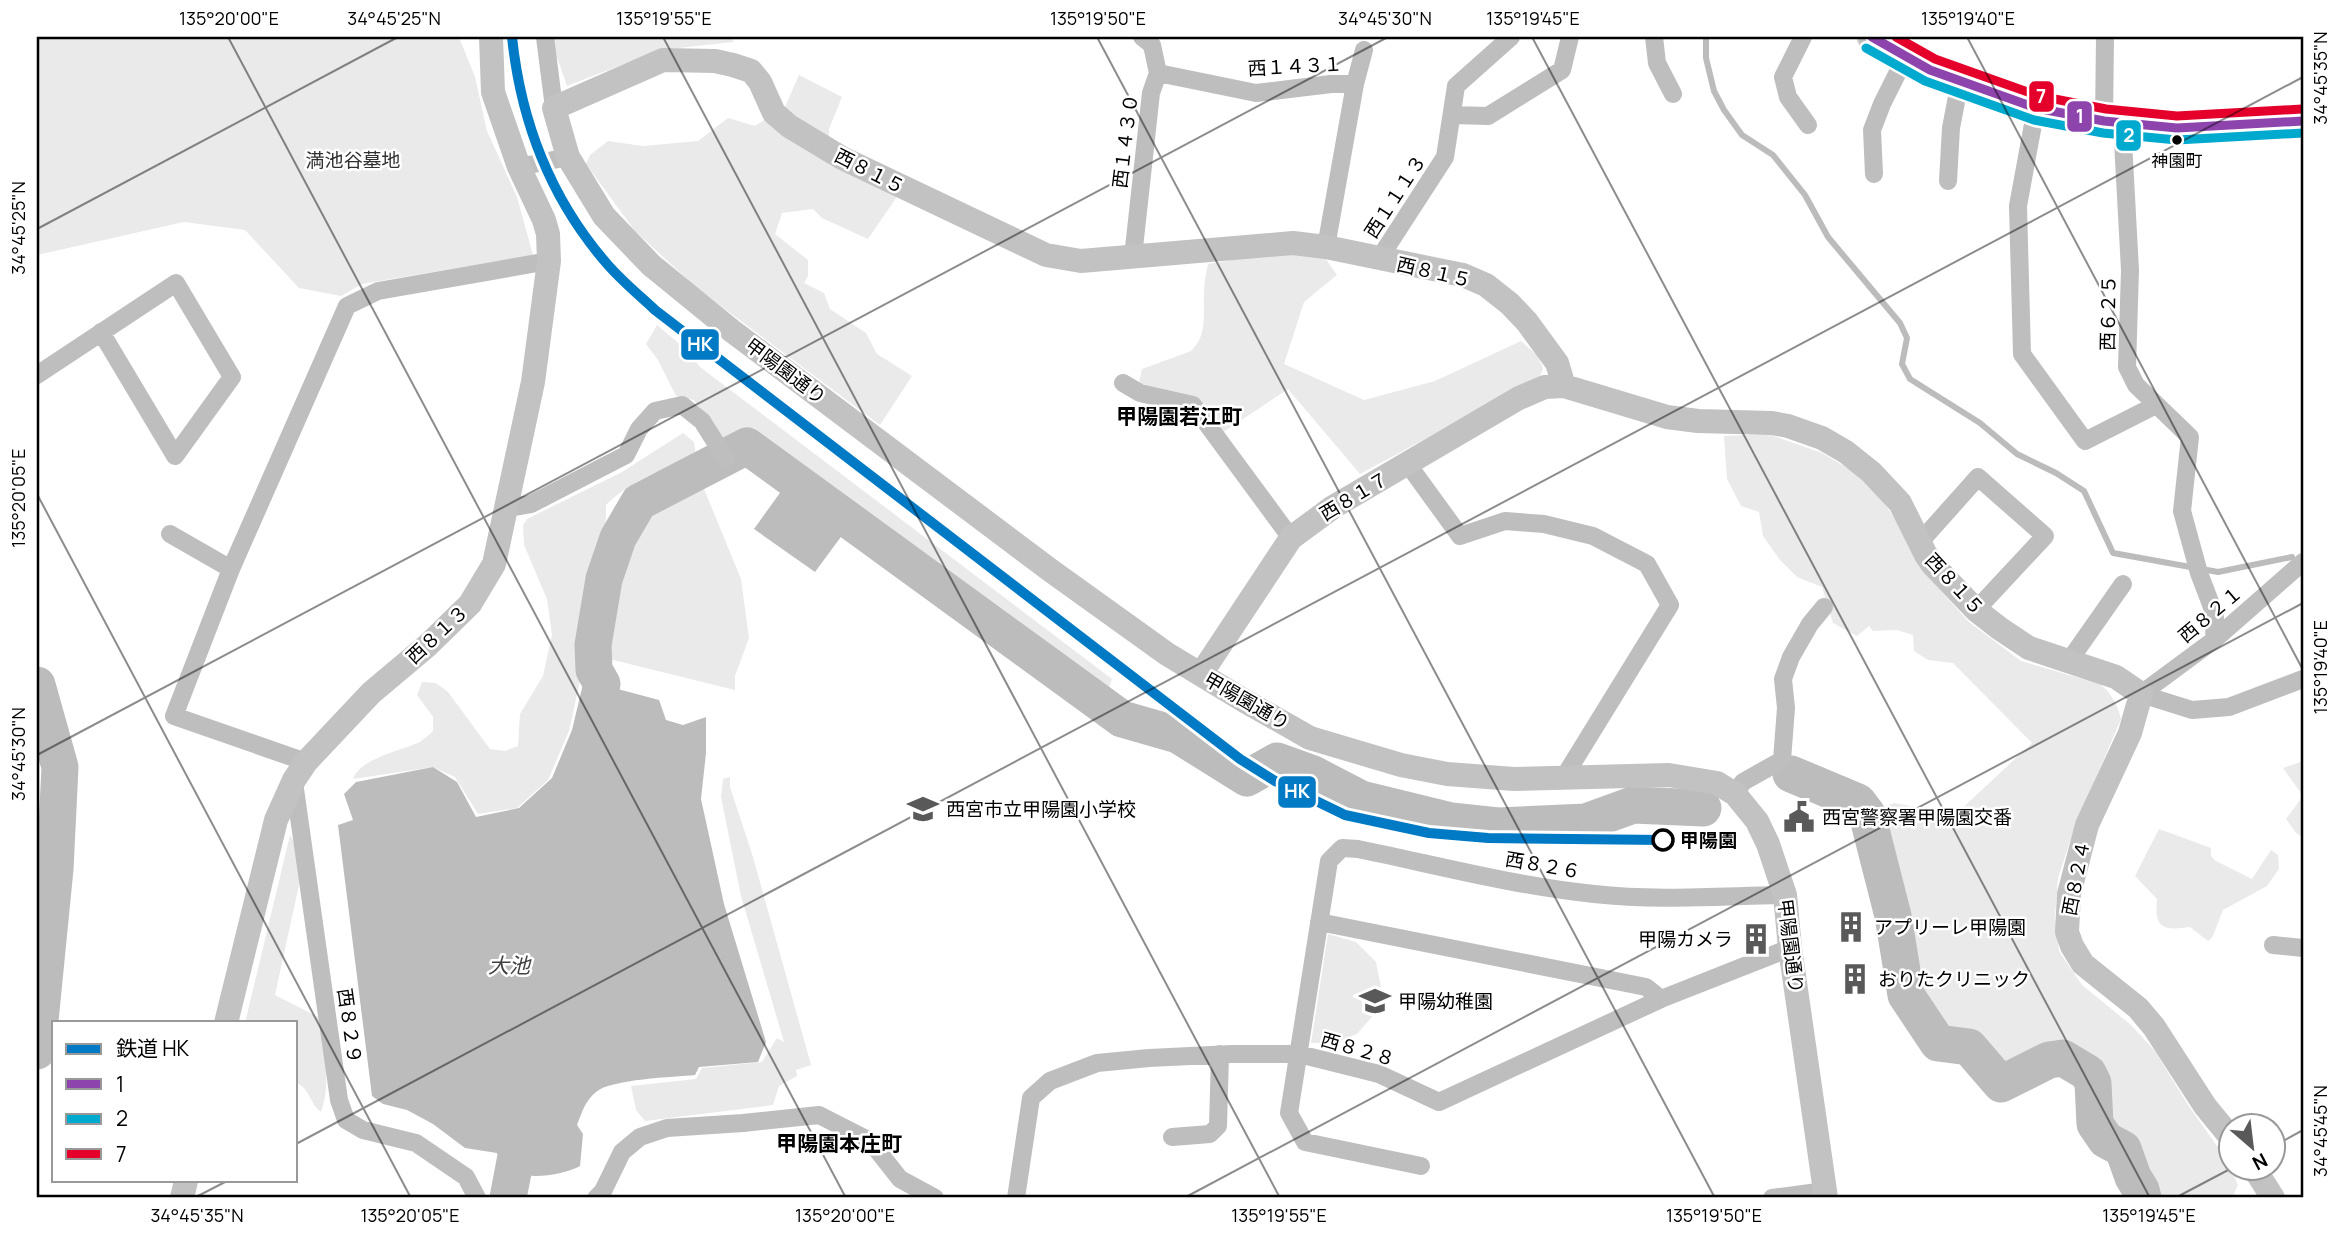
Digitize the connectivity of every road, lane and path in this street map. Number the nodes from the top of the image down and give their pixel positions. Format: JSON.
{"nodes":[{"id":1,"x":491,"y":37,"type":"edge"},
{"id":2,"x":545,"y":37,"type":"edge"},
{"id":3,"x":1142,"y":37,"type":"edge"},
{"id":4,"x":1511,"y":37,"type":"edge"},
{"id":5,"x":1570,"y":37,"type":"edge"},
{"id":6,"x":1654,"y":37,"type":"edge"},
{"id":7,"x":1803,"y":37,"type":"edge"},
{"id":8,"x":1872,"y":37,"type":"edge"},
{"id":9,"x":2105,"y":37,"type":"edge"},
{"id":10,"x":1364,"y":50,"type":"dead end"},
{"id":11,"x":1906,"y":56,"type":"junction"},
{"id":12,"x":1158,"y":72,"type":"junction"},
{"id":13,"x":1960,"y":81,"type":"junction"},
{"id":14,"x":1355,"y":84,"type":"junction"},
{"id":15,"x":1673,"y":94,"type":"dead end"},
{"id":16,"x":554,"y":108,"type":"junction"},
{"id":17,"x":2036,"y":108,"type":"junction"},
{"id":18,"x":1452,"y":115,"type":"junction"},
{"id":19,"x":2303,"y":121,"type":"edge"},
{"id":20,"x":2113,"y":122,"type":"junction"},
{"id":21,"x":1808,"y":125,"type":"dead end"},
{"id":22,"x":568,"y":157,"type":"junction"},
{"id":23,"x":519,"y":167,"type":"junction"},
{"id":24,"x":1874,"y":174,"type":"dead end"},
{"id":25,"x":1948,"y":180,"type":"dead end"},
{"id":26,"x":1326,"y":247,"type":"junction"},
{"id":27,"x":1133,"y":257,"type":"junction"},
{"id":28,"x":1379,"y":259,"type":"junction"},
{"id":29,"x":550,"y":261,"type":"junction"},
{"id":30,"x":101,"y":332,"type":"junction"},
{"id":31,"x":37,"y":375,"type":"edge"},
{"id":32,"x":1123,"y":383,"type":"dead end"},
{"id":33,"x":1564,"y":386,"type":"junction"},
{"id":34,"x":2155,"y":405,"type":"junction"},
{"id":35,"x":726,"y":459,"type":"dead end"},
{"id":36,"x":1407,"y":463,"type":"junction"},
{"id":37,"x":508,"y":508,"type":"junction"},
{"id":38,"x":170,"y":534,"type":"dead end"},
{"id":39,"x":1291,"y":538,"type":"junction"},
{"id":40,"x":1920,"y":542,"type":"junction"},
{"id":41,"x":2303,"y":562,"type":"edge"},
{"id":42,"x":231,"y":569,"type":"junction"},
{"id":43,"x":2123,"y":584,"type":"dead end"},
{"id":44,"x":1824,"y":607,"type":"dead end"},
{"id":45,"x":1976,"y":610,"type":"junction"},
{"id":46,"x":2214,"y":640,"type":"junction"},
{"id":47,"x":2069,"y":661,"type":"junction"},
{"id":48,"x":1201,"y":674,"type":"junction"},
{"id":49,"x":2303,"y":679,"type":"edge"},
{"id":50,"x":2141,"y":694,"type":"junction"},
{"id":51,"x":300,"y":771,"type":"junction"},
{"id":52,"x":1564,"y":777,"type":"junction"},
{"id":53,"x":1735,"y":794,"type":"junction"},
{"id":54,"x":1786,"y":895,"type":"junction"},
{"id":55,"x":1319,"y":922,"type":"junction"},
{"id":56,"x":2273,"y":945,"type":"dead end"},
{"id":57,"x":1790,"y":948,"type":"junction"},
{"id":58,"x":2303,"y":948,"type":"edge"},
{"id":59,"x":1661,"y":999,"type":"junction"},
{"id":60,"x":226,"y":1021,"type":"edge"},
{"id":61,"x":1220,"y":1054,"type":"junction"},
{"id":62,"x":1299,"y":1054,"type":"junction"},
{"id":63,"x":2218,"y":1123,"type":"edge"},
{"id":64,"x":1172,"y":1137,"type":"dead end"},
{"id":65,"x":1421,"y":1166,"type":"dead end"},
{"id":66,"x":2263,"y":1182,"type":"edge"},
{"id":67,"x":1826,"y":1194,"type":"edge"},
{"id":68,"x":477,"y":1198,"type":"edge"},
{"id":69,"x":596,"y":1198,"type":"edge"},
{"id":70,"x":935,"y":1198,"type":"edge"},
{"id":71,"x":1016,"y":1198,"type":"edge"},
{"id":72,"x":1772,"y":1198,"type":"edge"},
{"id":73,"x":2273,"y":1198,"type":"edge"}],
"edges":[{"from":1,"to":23,"type":"street","name":"西８１３"},
{"from":2,"to":16,"type":"street"},
{"from":3,"to":12,"type":"street","name":"西１４３０"},
{"from":4,"to":18,"type":"street","name":"西１１１３"},
{"from":5,"to":18,"type":"street"},
{"from":6,"to":15,"type":"street"},
{"from":7,"to":21,"type":"street"},
{"from":8,"to":11,"type":"main road"},
{"from":9,"to":20,"type":"street","name":"西６２５"},
{"from":10,"to":14,"type":"street"},
{"from":11,"to":13,"type":"main road"},
{"from":11,"to":24,"type":"street"},
{"from":12,"to":14,"type":"street","name":"西１４３１"},
{"from":12,"to":27,"type":"street","name":"西１４３０"},
{"from":13,"to":17,"type":"main road"},
{"from":13,"to":25,"type":"street"},
{"from":14,"to":26,"type":"street","name":"西１４３１"},
{"from":16,"to":22,"type":"street","name":"甲陽園通り"},
{"from":16,"to":27,"type":"street","name":"西８１５"},
{"from":17,"to":20,"type":"main road"},
{"from":17,"to":34,"type":"street"},
{"from":18,"to":28,"type":"street","name":"西１１１３"},
{"from":19,"to":20,"type":"main road"},
{"from":20,"to":34,"type":"street","name":"西６２５"},
{"from":22,"to":23,"type":"street"},
{"from":22,"to":48,"type":"street","name":"甲陽園通り"},
{"from":23,"to":29,"type":"street","name":"西８１３"},
{"from":26,"to":27,"type":"street","name":"西８１５"},
{"from":26,"to":28,"type":"street","name":"西８１５"},
{"from":28,"to":33,"type":"street","name":"西８１５"},
{"from":29,"to":37,"type":"street","name":"西８１３"},
{"from":29,"to":42,"type":"street"},
{"from":30,"to":30,"type":"street"},
{"from":30,"to":31,"type":"street"},
{"from":32,"to":39,"type":"street"},
{"from":33,"to":36,"type":"street","name":"西８１７"},
{"from":33,"to":40,"type":"street","name":"西８１５"},
{"from":34,"to":46,"type":"street","name":"西６２５"},
{"from":35,"to":37,"type":"street"},
{"from":36,"to":39,"type":"street","name":"西８１７"},
{"from":36,"to":52,"type":"street"},
{"from":37,"to":51,"type":"street","name":"西８１３"},
{"from":38,"to":42,"type":"street"},
{"from":39,"to":48,"type":"street","name":"西８１７"},
{"from":40,"to":45,"type":"street","name":"西８１５"},
{"from":40,"to":45,"type":"street"},
{"from":41,"to":46,"type":"street","name":"西８２１"},
{"from":42,"to":51,"type":"street"},
{"from":43,"to":47,"type":"street"},
{"from":44,"to":53,"type":"street"},
{"from":45,"to":47,"type":"street","name":"西８１５"},
{"from":46,"to":50,"type":"street","name":"西８２１"},
{"from":47,"to":50,"type":"street","name":"西８１５"},
{"from":48,"to":52,"type":"street","name":"甲陽園通り"},
{"from":49,"to":50,"type":"street","name":"西８１５"},
{"from":50,"to":63,"type":"street","name":"西８２４"},
{"from":51,"to":60,"type":"street","name":"西８１３"},
{"from":51,"to":68,"type":"street","name":"西８２９"},
{"from":52,"to":53,"type":"street","name":"甲陽園通り"},
{"from":53,"to":54,"type":"street","name":"甲陽園通り"},
{"from":54,"to":55,"type":"street","name":"西８２６"},
{"from":54,"to":57,"type":"street","name":"甲陽園通り"},
{"from":55,"to":59,"type":"street"},
{"from":55,"to":62,"type":"street","name":"西８２６"},
{"from":56,"to":58,"type":"street"},
{"from":57,"to":59,"type":"street","name":"西８２８"},
{"from":57,"to":67,"type":"street","name":"甲陽園通り"},
{"from":59,"to":62,"type":"street","name":"西８２８"},
{"from":61,"to":62,"type":"street","name":"西８２８"},
{"from":61,"to":64,"type":"street"},
{"from":61,"to":71,"type":"street","name":"西８２８"},
{"from":62,"to":65,"type":"street","name":"西８２６"},
{"from":66,"to":73,"type":"street"},
{"from":67,"to":72,"type":"street"},
{"from":69,"to":70,"type":"street"}]}
